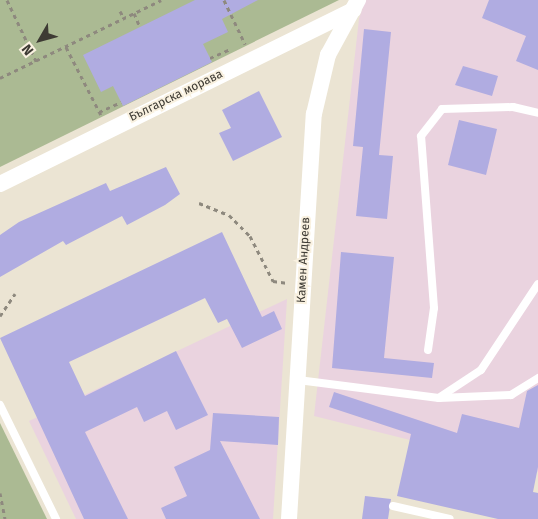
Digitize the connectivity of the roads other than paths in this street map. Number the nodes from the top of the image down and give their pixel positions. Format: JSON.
{"nodes":[{"id":1,"x":356,"y":5,"type":"edge"},
{"id":2,"x":538,"y":113,"type":"edge"},
{"id":3,"x":0,"y":184,"type":"edge"},
{"id":4,"x":538,"y":284,"type":"edge"},
{"id":5,"x":428,"y":350,"type":"dead end"},
{"id":6,"x":538,"y":378,"type":"edge"},
{"id":7,"x":298,"y":380,"type":"junction"},
{"id":8,"x":439,"y":398,"type":"junction"},
{"id":9,"x":0,"y":405,"type":"edge"},
{"id":10,"x":393,"y":506,"type":"dead end"},
{"id":11,"x":56,"y":519,"type":"edge"},
{"id":12,"x":289,"y":519,"type":"edge"},
{"id":13,"x":450,"y":519,"type":"edge"}],
"edges":[{"from":1,"to":3,"type":"street","name":"Българска морава"},
{"from":1,"to":7,"type":"street","name":"Камен Андреев"},
{"from":2,"to":5,"type":"lane"},
{"from":4,"to":8,"type":"lane"},
{"from":6,"to":8,"type":"lane"},
{"from":7,"to":8,"type":"lane"},
{"from":7,"to":12,"type":"street","name":"Камен Андреев"},
{"from":9,"to":11,"type":"lane"},
{"from":10,"to":13,"type":"lane"}]}
